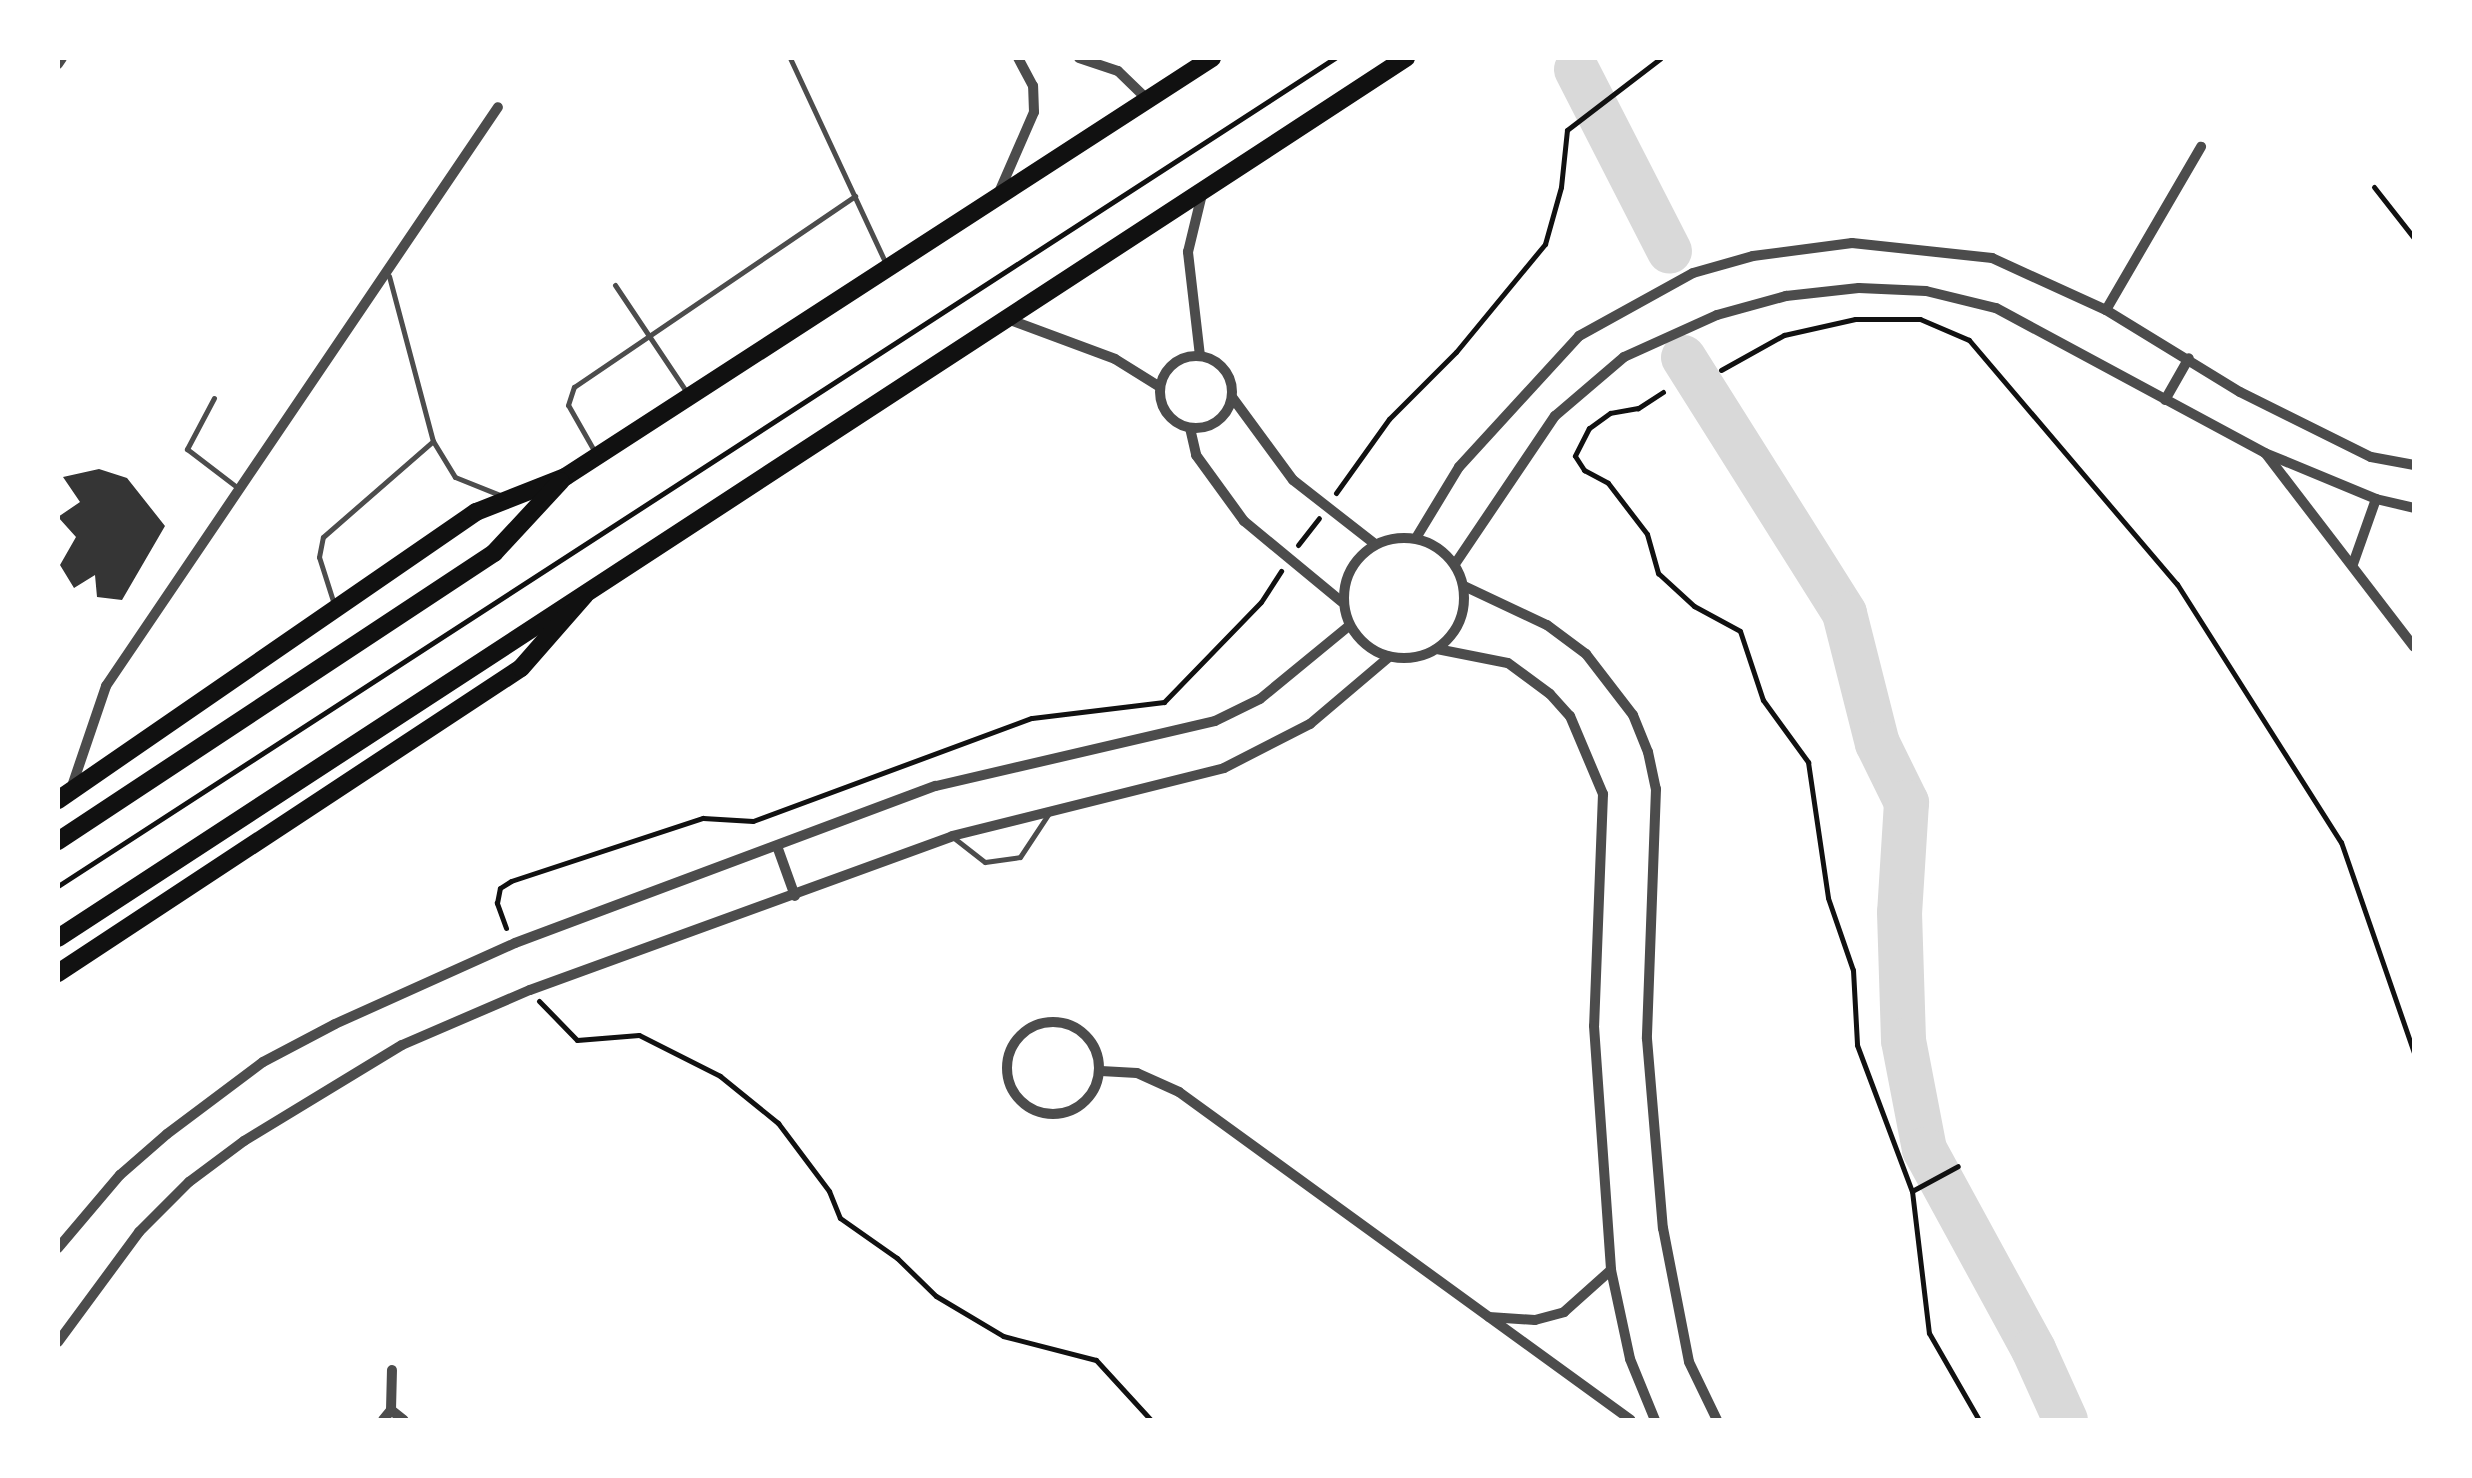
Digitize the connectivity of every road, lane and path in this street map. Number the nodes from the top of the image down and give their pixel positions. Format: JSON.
{"nodes":[{"id":1,"x":62,"y":58,"type":"edge"},
{"id":2,"x":790,"y":58,"type":"edge"},
{"id":3,"x":1018,"y":58,"type":"edge"},
{"id":4,"x":1079,"y":58,"type":"edge"},
{"id":5,"x":1336,"y":58,"type":"edge"},
{"id":6,"x":1406,"y":58,"type":"edge"},
{"id":7,"x":1661,"y":58,"type":"edge"},
{"id":8,"x":1204,"y":59,"type":"edge"},
{"id":9,"x":58,"y":64,"type":"edge"},
{"id":10,"x":1147,"y":100,"type":"junction"},
{"id":11,"x":498,"y":107,"type":"dead end"},
{"id":12,"x":2201,"y":147,"type":"dead end"},
{"id":13,"x":2374,"y":187,"type":"dead end"},
{"id":14,"x":1204,"y":188,"type":"junction"},
{"id":15,"x":855,"y":196,"type":"junction"},
{"id":16,"x":997,"y":198,"type":"junction"},
{"id":17,"x":2414,"y":238,"type":"edge"},
{"id":18,"x":888,"y":269,"type":"junction"},
{"id":19,"x":389,"y":276,"type":"junction"},
{"id":20,"x":616,"y":286,"type":"dead end"},
{"id":21,"x":2106,"y":310,"type":"junction"},
{"id":22,"x":1004,"y":318,"type":"junction"},
{"id":23,"x":649,"y":338,"type":"junction"},
{"id":24,"x":1200,"y":356,"type":"junction"},
{"id":25,"x":2189,"y":358,"type":"junction"},
{"id":26,"x":1720,"y":370,"type":"dead end"},
{"id":27,"x":1160,"y":387,"type":"junction"},
{"id":28,"x":1663,"y":392,"type":"dead end"},
{"id":29,"x":1232,"y":397,"type":"junction"},
{"id":30,"x":214,"y":398,"type":"dead end"},
{"id":31,"x":690,"y":398,"type":"junction"},
{"id":32,"x":2165,"y":400,"type":"junction"},
{"id":33,"x":1190,"y":428,"type":"junction"},
{"id":34,"x":434,"y":441,"type":"junction"},
{"id":35,"x":2265,"y":453,"type":"junction"},
{"id":36,"x":598,"y":456,"type":"junction"},
{"id":37,"x":2414,"y":464,"type":"edge"},
{"id":38,"x":565,"y":477,"type":"junction"},
{"id":39,"x":240,"y":490,"type":"junction"},
{"id":40,"x":510,"y":498,"type":"junction"},
{"id":41,"x":2376,"y":499,"type":"junction"},
{"id":42,"x":1326,"y":507,"type":"junction"},
{"id":43,"x":2414,"y":508,"type":"edge"},
{"id":44,"x":1416,"y":538,"type":"junction"},
{"id":45,"x":1375,"y":544,"type":"junction"},
{"id":46,"x":1289,"y":558,"type":"junction"},
{"id":47,"x":1455,"y":564,"type":"junction"},
{"id":48,"x":2352,"y":564,"type":"junction"},
{"id":49,"x":590,"y":586,"type":"junction"},
{"id":50,"x":1464,"y":586,"type":"junction"},
{"id":51,"x":1342,"y":602,"type":"junction"},
{"id":52,"x":337,"y":613,"type":"junction"},
{"id":53,"x":1349,"y":626,"type":"junction"},
{"id":54,"x":2414,"y":647,"type":"edge"},
{"id":55,"x":1437,"y":649,"type":"junction"},
{"id":56,"x":1389,"y":657,"type":"junction"},
{"id":57,"x":64,"y":795,"type":"edge"},
{"id":58,"x":1050,"y":811,"type":"junction"},
{"id":59,"x":952,"y":836,"type":"junction"},
{"id":60,"x":58,"y":841,"type":"edge"},
{"id":61,"x":777,"y":846,"type":"junction"},
{"id":62,"x":58,"y":886,"type":"edge"},
{"id":63,"x":795,"y":896,"type":"junction"},
{"id":64,"x":505,"y":927,"type":"dead end"},
{"id":65,"x":58,"y":938,"type":"edge"},
{"id":66,"x":58,"y":973,"type":"edge"},
{"id":67,"x":560,"y":1024,"type":"dead end"},
{"id":68,"x":2414,"y":1053,"type":"edge"},
{"id":69,"x":1100,"y":1071,"type":"junction"},
{"id":70,"x":1958,"y":1166,"type":"dead end"},
{"id":71,"x":1912,"y":1191,"type":"junction"},
{"id":72,"x":58,"y":1248,"type":"edge"},
{"id":73,"x":1611,"y":1270,"type":"junction"},
{"id":74,"x":1488,"y":1317,"type":"junction"},
{"id":75,"x":58,"y":1342,"type":"edge"},
{"id":76,"x":392,"y":1370,"type":"dead end"},
{"id":77,"x":391,"y":1410,"type":"junction"},
{"id":78,"x":382,"y":1420,"type":"edge"},
{"id":79,"x":404,"y":1420,"type":"edge"},
{"id":80,"x":1150,"y":1420,"type":"edge"},
{"id":81,"x":1631,"y":1420,"type":"edge"},
{"id":82,"x":1655,"y":1420,"type":"edge"},
{"id":83,"x":1717,"y":1420,"type":"edge"},
{"id":84,"x":1979,"y":1420,"type":"edge"}],
"edges":[{"from":1,"to":9,"type":"street"},
{"from":2,"to":15,"type":"lane"},
{"from":3,"to":16,"type":"street"},
{"from":4,"to":10,"type":"street"},
{"from":5,"to":62,"type":"path"},
{"from":6,"to":14,"type":"main road"},
{"from":7,"to":42,"type":"path"},
{"from":8,"to":10,"type":"main road"},
{"from":10,"to":16,"type":"main road"},
{"from":11,"to":19,"type":"street"},
{"from":12,"to":21,"type":"street"},
{"from":13,"to":17,"type":"path"},
{"from":14,"to":22,"type":"main road"},
{"from":14,"to":24,"type":"street"},
{"from":15,"to":18,"type":"lane"},
{"from":15,"to":23,"type":"lane"},
{"from":16,"to":18,"type":"main road"},
{"from":18,"to":31,"type":"main road"},
{"from":19,"to":34,"type":"lane"},
{"from":19,"to":39,"type":"street"},
{"from":20,"to":23,"type":"lane"},
{"from":21,"to":25,"type":"street"},
{"from":21,"to":44,"type":"street"},
{"from":22,"to":27,"type":"street"},
{"from":22,"to":49,"type":"main road"},
{"from":23,"to":31,"type":"lane"},
{"from":23,"to":36,"type":"lane"},
{"from":24,"to":27,"type":"street"},
{"from":24,"to":29,"type":"street"},
{"from":25,"to":32,"type":"street"},
{"from":25,"to":37,"type":"street"},
{"from":26,"to":68,"type":"path"},
{"from":27,"to":33,"type":"street"},
{"from":28,"to":71,"type":"path"},
{"from":29,"to":33,"type":"street"},
{"from":29,"to":42,"type":"street"},
{"from":30,"to":39,"type":"lane"},
{"from":31,"to":36,"type":"main road"},
{"from":32,"to":35,"type":"street"},
{"from":32,"to":47,"type":"street"},
{"from":33,"to":46,"type":"street"},
{"from":34,"to":40,"type":"lane"},
{"from":34,"to":52,"type":"lane"},
{"from":35,"to":41,"type":"street"},
{"from":35,"to":48,"type":"street"},
{"from":36,"to":38,"type":"main road"},
{"from":38,"to":40,"type":"main road"},
{"from":38,"to":60,"type":"main road"},
{"from":39,"to":57,"type":"street"},
{"from":40,"to":52,"type":"main road"},
{"from":41,"to":43,"type":"street"},
{"from":41,"to":48,"type":"street"},
{"from":42,"to":45,"type":"street"},
{"from":42,"to":46,"type":"path"},
{"from":44,"to":45,"type":"street"},
{"from":44,"to":47,"type":"street"},
{"from":45,"to":51,"type":"street"},
{"from":46,"to":51,"type":"street"},
{"from":46,"to":64,"type":"path"},
{"from":47,"to":50,"type":"street"},
{"from":48,"to":54,"type":"street"},
{"from":49,"to":65,"type":"main road"},
{"from":49,"to":66,"type":"main road"},
{"from":50,"to":55,"type":"street"},
{"from":50,"to":83,"type":"street"},
{"from":51,"to":53,"type":"street"},
{"from":52,"to":57,"type":"main road"},
{"from":53,"to":56,"type":"street"},
{"from":53,"to":61,"type":"street"},
{"from":55,"to":56,"type":"street"},
{"from":55,"to":73,"type":"street"},
{"from":56,"to":58,"type":"street"},
{"from":58,"to":59,"type":"street"},
{"from":58,"to":59,"type":"lane"},
{"from":59,"to":63,"type":"street"},
{"from":61,"to":63,"type":"street"},
{"from":61,"to":72,"type":"street"},
{"from":63,"to":75,"type":"street"},
{"from":67,"to":80,"type":"path"},
{"from":69,"to":69,"type":"street"},
{"from":69,"to":74,"type":"street"},
{"from":70,"to":71,"type":"path"},
{"from":71,"to":84,"type":"path"},
{"from":73,"to":74,"type":"street"},
{"from":73,"to":82,"type":"street"},
{"from":74,"to":81,"type":"street"},
{"from":76,"to":77,"type":"street"},
{"from":77,"to":78,"type":"street"},
{"from":77,"to":79,"type":"street"}]}
